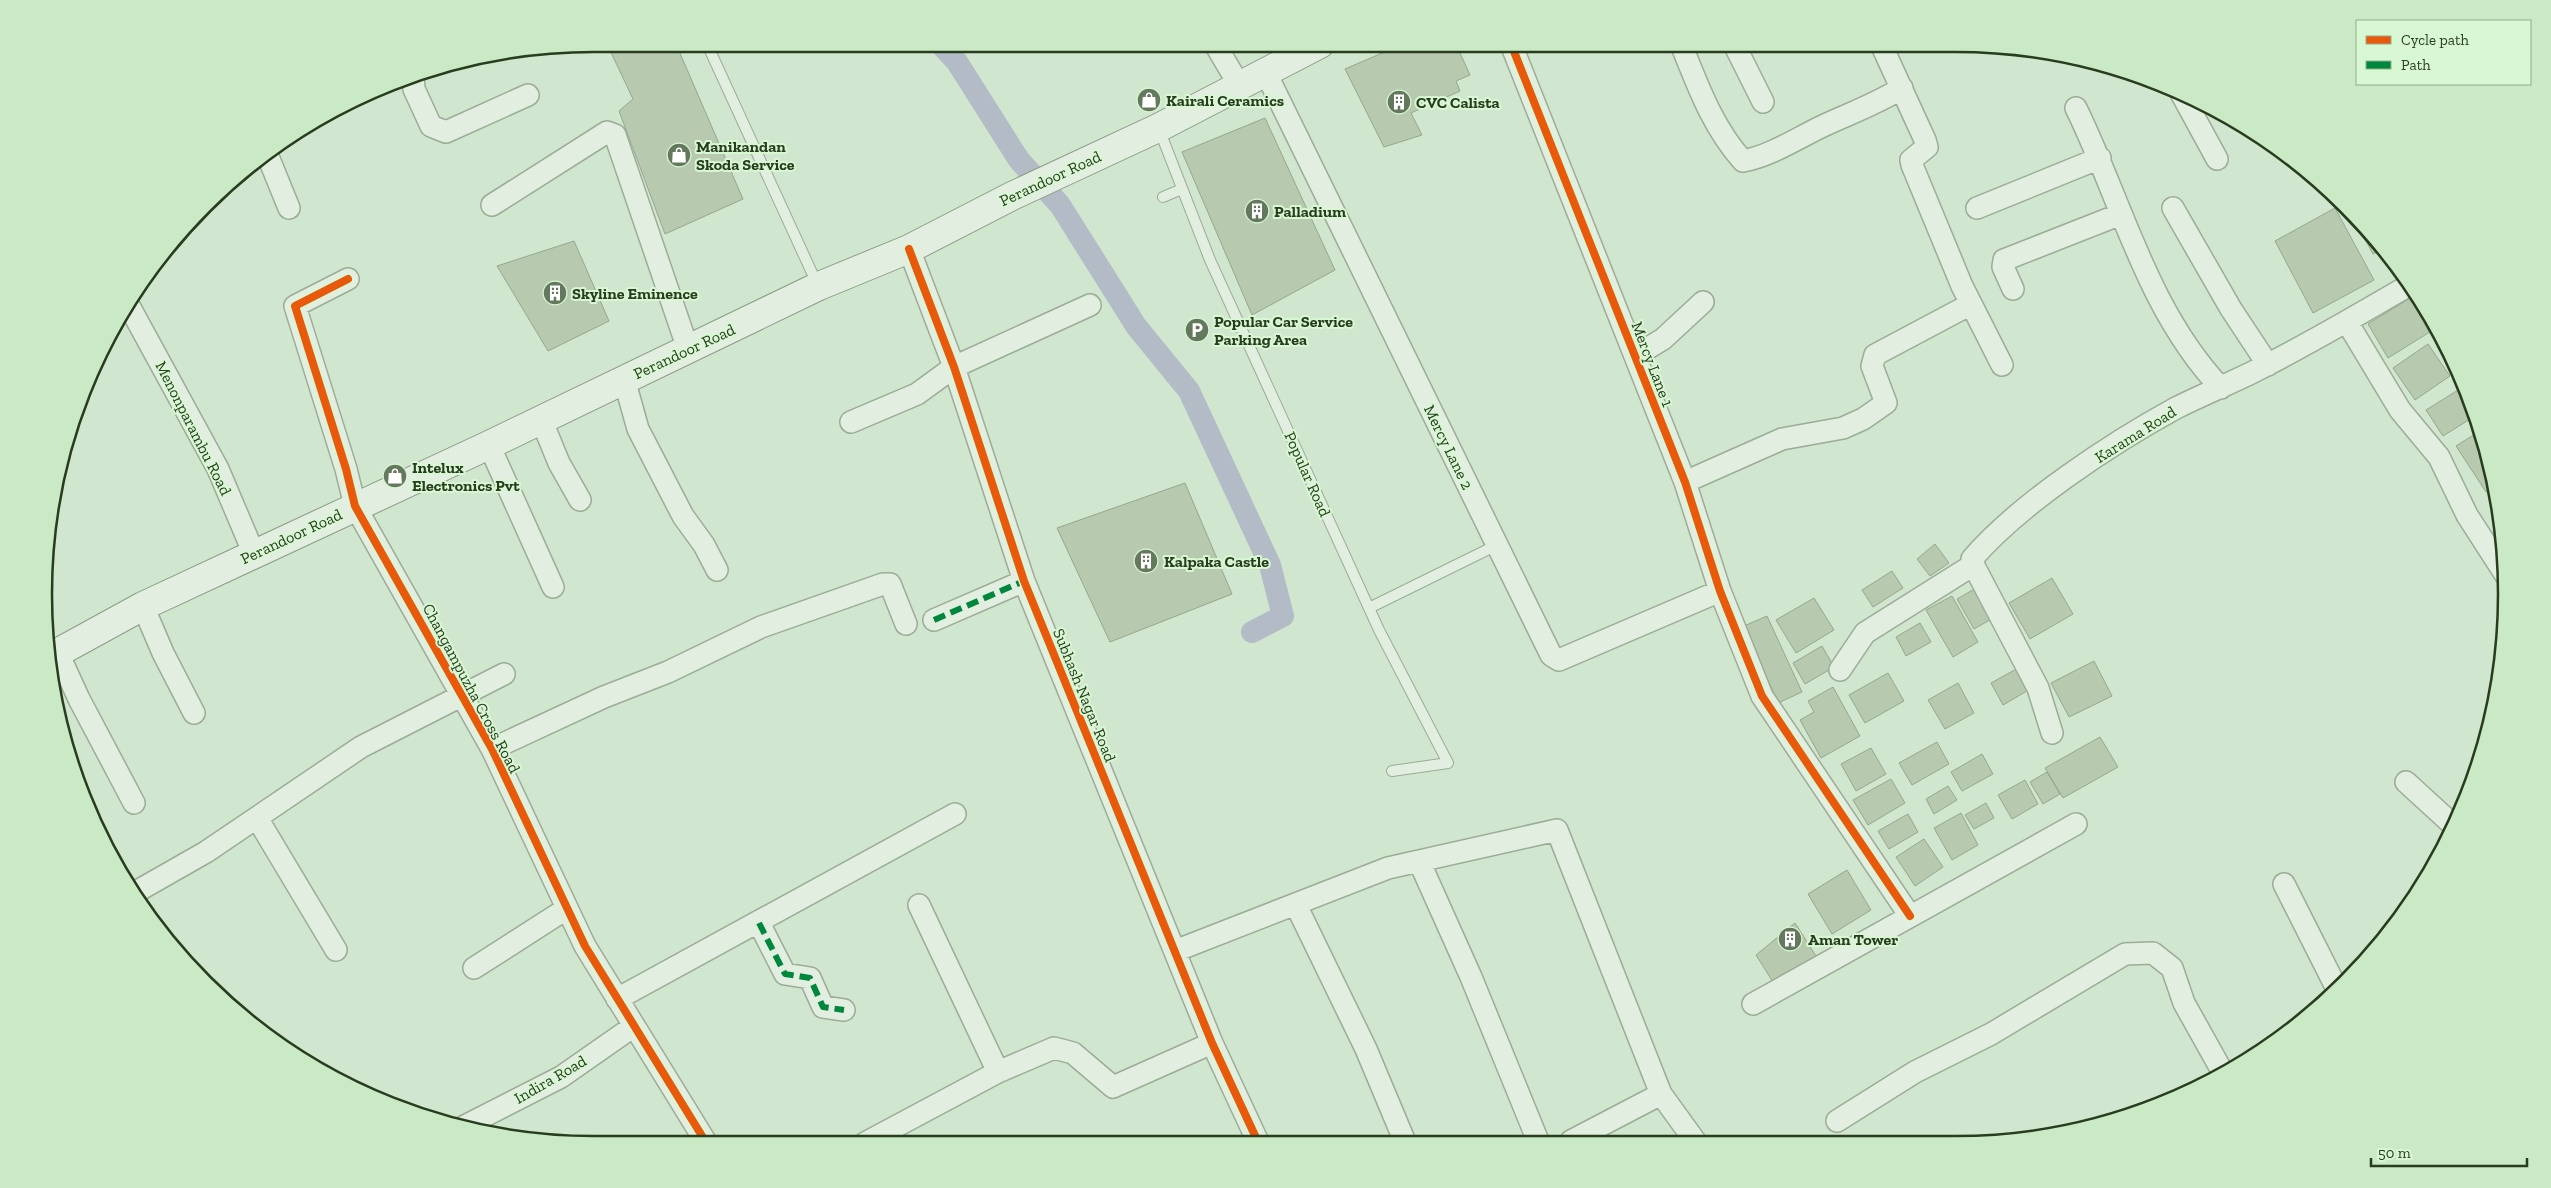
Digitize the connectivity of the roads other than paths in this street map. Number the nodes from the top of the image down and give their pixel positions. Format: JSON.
{"nodes":[{"id":1,"x":711,"y":52,"type":"edge"},
{"id":2,"x":1220,"y":52,"type":"edge"},
{"id":3,"x":1305,"y":52,"type":"edge"},
{"id":4,"x":1514,"y":52,"type":"edge"},
{"id":5,"x":1684,"y":52,"type":"edge"},
{"id":6,"x":1738,"y":52,"type":"edge"},
{"id":7,"x":1886,"y":52,"type":"edge"},
{"id":8,"x":1266,"y":73,"type":"junction"},
{"id":9,"x":414,"y":84,"type":"edge"},
{"id":10,"x":1239,"y":85,"type":"junction"},
{"id":11,"x":1902,"y":88,"type":"junction"},
{"id":12,"x":528,"y":95,"type":"dead end"},
{"id":13,"x":1763,"y":102,"type":"dead end"},
{"id":14,"x":2187,"y":104,"type":"edge"},
{"id":15,"x":2076,"y":108,"type":"dead end"},
{"id":16,"x":1158,"y":128,"type":"junction"},
{"id":17,"x":2100,"y":158,"type":"junction"},
{"id":18,"x":2217,"y":158,"type":"dead end"},
{"id":19,"x":270,"y":160,"type":"edge"},
{"id":20,"x":1182,"y":188,"type":"junction"},
{"id":21,"x":1163,"y":197,"type":"dead end"},
{"id":22,"x":492,"y":205,"type":"dead end"},
{"id":23,"x":289,"y":208,"type":"dead end"},
{"id":24,"x":1976,"y":208,"type":"dead end"},
{"id":25,"x":2173,"y":208,"type":"dead end"},
{"id":26,"x":2120,"y":214,"type":"junction"},
{"id":27,"x":909,"y":249,"type":"junction"},
{"id":28,"x":348,"y":279,"type":"dead end"},
{"id":29,"x":819,"y":286,"type":"junction"},
{"id":30,"x":2404,"y":288,"type":"edge"},
{"id":31,"x":2013,"y":289,"type":"dead end"},
{"id":32,"x":1703,"y":302,"type":"dead end"},
{"id":33,"x":1971,"y":304,"type":"junction"},
{"id":34,"x":1090,"y":305,"type":"dead end"},
{"id":35,"x":132,"y":312,"type":"edge"},
{"id":36,"x":2348,"y":322,"type":"junction"},
{"id":37,"x":688,"y":349,"type":"junction"},
{"id":38,"x":1635,"y":356,"type":"junction"},
{"id":39,"x":2002,"y":365,"type":"dead end"},
{"id":40,"x":2268,"y":365,"type":"junction"},
{"id":41,"x":954,"y":367,"type":"junction"},
{"id":42,"x":624,"y":379,"type":"junction"},
{"id":43,"x":2221,"y":388,"type":"junction"},
{"id":44,"x":541,"y":419,"type":"junction"},
{"id":45,"x":851,"y":422,"type":"dead end"},
{"id":46,"x":489,"y":445,"type":"junction"},
{"id":47,"x":1685,"y":482,"type":"junction"},
{"id":48,"x":580,"y":500,"type":"dead end"},
{"id":49,"x":355,"y":506,"type":"junction"},
{"id":50,"x":1497,"y":545,"type":"junction"},
{"id":51,"x":254,"y":554,"type":"junction"},
{"id":52,"x":2497,"y":562,"type":"edge"},
{"id":53,"x":1973,"y":565,"type":"junction"},
{"id":54,"x":716,"y":570,"type":"dead end"},
{"id":55,"x":1024,"y":581,"type":"junction"},
{"id":56,"x":553,"y":587,"type":"dead end"},
{"id":57,"x":1720,"y":591,"type":"junction"},
{"id":58,"x":143,"y":606,"type":"junction"},
{"id":59,"x":1369,"y":608,"type":"junction"},
{"id":60,"x":934,"y":620,"type":"dead end"},
{"id":61,"x":906,"y":624,"type":"dead end"},
{"id":62,"x":56,"y":654,"type":"edge"},
{"id":63,"x":57,"y":662,"type":"edge"},
{"id":64,"x":1840,"y":670,"type":"dead end"},
{"id":65,"x":504,"y":674,"type":"dead end"},
{"id":66,"x":464,"y":696,"type":"junction"},
{"id":67,"x":194,"y":713,"type":"dead end"},
{"id":68,"x":2052,"y":733,"type":"dead end"},
{"id":69,"x":492,"y":749,"type":"junction"},
{"id":70,"x":1392,"y":771,"type":"dead end"},
{"id":71,"x":2406,"y":782,"type":"dead end"},
{"id":72,"x":134,"y":803,"type":"dead end"},
{"id":73,"x":955,"y":814,"type":"dead end"},
{"id":74,"x":258,"y":818,"type":"junction"},
{"id":75,"x":2448,"y":821,"type":"edge"},
{"id":76,"x":2076,"y":824,"type":"dead end"},
{"id":77,"x":1419,"y":861,"type":"junction"},
{"id":78,"x":2284,"y":884,"type":"dead end"},
{"id":79,"x":140,"y":889,"type":"edge"},
{"id":80,"x":919,"y":905,"type":"dead end"},
{"id":81,"x":1296,"y":905,"type":"junction"},
{"id":82,"x":566,"y":909,"type":"junction"},
{"id":83,"x":1910,"y":916,"type":"junction"},
{"id":84,"x":758,"y":923,"type":"junction"},
{"id":85,"x":336,"y":950,"type":"dead end"},
{"id":86,"x":1176,"y":951,"type":"junction"},
{"id":87,"x":474,"y":968,"type":"dead end"},
{"id":88,"x":2334,"y":983,"type":"edge"},
{"id":89,"x":617,"y":999,"type":"junction"},
{"id":90,"x":1753,"y":1004,"type":"dead end"},
{"id":91,"x":844,"y":1010,"type":"dead end"},
{"id":92,"x":634,"y":1026,"type":"junction"},
{"id":93,"x":1212,"y":1043,"type":"junction"},
{"id":94,"x":2220,"y":1067,"type":"edge"},
{"id":95,"x":998,"y":1072,"type":"junction"},
{"id":96,"x":1661,"y":1094,"type":"junction"},
{"id":97,"x":1837,"y":1121,"type":"dead end"},
{"id":98,"x":474,"y":1122,"type":"edge"},
{"id":99,"x":702,"y":1136,"type":"edge"},
{"id":100,"x":878,"y":1136,"type":"edge"},
{"id":101,"x":1255,"y":1136,"type":"edge"},
{"id":102,"x":1402,"y":1136,"type":"edge"},
{"id":103,"x":1536,"y":1136,"type":"edge"},
{"id":104,"x":1581,"y":1136,"type":"edge"},
{"id":105,"x":1691,"y":1136,"type":"edge"}],
"edges":[{"from":1,"to":29,"type":"lane"},
{"from":2,"to":10,"type":"street"},
{"from":3,"to":8,"type":"main road","name":"Perandoor Road"},
{"from":4,"to":38,"type":"street","name":"Mercy Lane 1"},
{"from":5,"to":11,"type":"street"},
{"from":6,"to":13,"type":"street"},
{"from":7,"to":11,"type":"street"},
{"from":8,"to":10,"type":"main road","name":"Perandoor Road"},
{"from":8,"to":50,"type":"street","name":"Mercy Lane 2"},
{"from":9,"to":12,"type":"street"},
{"from":10,"to":16,"type":"main road","name":"Perandoor Road"},
{"from":11,"to":33,"type":"street"},
{"from":14,"to":18,"type":"street"},
{"from":15,"to":17,"type":"street"},
{"from":16,"to":20,"type":"lane","name":"Popular Road"},
{"from":16,"to":27,"type":"main road","name":"Perandoor Road"},
{"from":17,"to":24,"type":"street"},
{"from":17,"to":26,"type":"street"},
{"from":19,"to":23,"type":"street"},
{"from":20,"to":21,"type":"lane"},
{"from":20,"to":59,"type":"lane","name":"Popular Road"},
{"from":22,"to":37,"type":"street"},
{"from":25,"to":40,"type":"street"},
{"from":26,"to":31,"type":"street"},
{"from":26,"to":43,"type":"street"},
{"from":27,"to":29,"type":"main road","name":"Perandoor Road"},
{"from":27,"to":41,"type":"street","name":"Subhash Nagar Road"},
{"from":28,"to":49,"type":"street","name":"Changampuzha Cross Road"},
{"from":29,"to":37,"type":"main road","name":"Perandoor Road"},
{"from":30,"to":36,"type":"street","name":"Karama Road"},
{"from":32,"to":38,"type":"street"},
{"from":33,"to":39,"type":"street"},
{"from":33,"to":47,"type":"street"},
{"from":34,"to":41,"type":"street"},
{"from":35,"to":51,"type":"street","name":"Menonparambu Road"},
{"from":36,"to":40,"type":"street","name":"Karama Road"},
{"from":36,"to":52,"type":"street"},
{"from":37,"to":42,"type":"main road","name":"Perandoor Road"},
{"from":38,"to":47,"type":"street","name":"Mercy Lane 1"},
{"from":40,"to":43,"type":"street","name":"Karama Road"},
{"from":41,"to":45,"type":"street"},
{"from":41,"to":55,"type":"street","name":"Subhash Nagar Road"},
{"from":42,"to":44,"type":"main road","name":"Perandoor Road"},
{"from":42,"to":54,"type":"street"},
{"from":43,"to":53,"type":"street","name":"Karama Road"},
{"from":44,"to":46,"type":"main road","name":"Perandoor Road"},
{"from":44,"to":48,"type":"street"},
{"from":46,"to":49,"type":"main road","name":"Perandoor Road"},
{"from":46,"to":56,"type":"street"},
{"from":47,"to":57,"type":"street","name":"Mercy Lane 1"},
{"from":49,"to":51,"type":"main road","name":"Perandoor Road"},
{"from":49,"to":66,"type":"street","name":"Changampuzha Cross Road"},
{"from":50,"to":57,"type":"street","name":"Mercy Lane 2"},
{"from":50,"to":59,"type":"lane"},
{"from":51,"to":58,"type":"main road","name":"Perandoor Road"},
{"from":53,"to":64,"type":"street"},
{"from":53,"to":68,"type":"street"},
{"from":55,"to":60,"type":"street"},
{"from":55,"to":86,"type":"street","name":"Subhash Nagar Road"},
{"from":57,"to":83,"type":"street","name":"Mercy Lane 1"},
{"from":58,"to":62,"type":"main road","name":"Perandoor Road"},
{"from":58,"to":67,"type":"street"},
{"from":59,"to":70,"type":"lane","name":"Popular Road"},
{"from":61,"to":69,"type":"street"},
{"from":63,"to":72,"type":"street"},
{"from":65,"to":66,"type":"street"},
{"from":66,"to":69,"type":"street","name":"Changampuzha Cross Road"},
{"from":66,"to":74,"type":"street"},
{"from":69,"to":82,"type":"street","name":"Changampuzha Cross Road"},
{"from":71,"to":75,"type":"street"},
{"from":73,"to":84,"type":"street"},
{"from":74,"to":79,"type":"street"},
{"from":74,"to":85,"type":"street"},
{"from":76,"to":83,"type":"street"},
{"from":77,"to":81,"type":"street"},
{"from":77,"to":96,"type":"street"},
{"from":77,"to":103,"type":"street"},
{"from":78,"to":88,"type":"street"},
{"from":80,"to":95,"type":"street"},
{"from":81,"to":86,"type":"street"},
{"from":81,"to":102,"type":"street"},
{"from":82,"to":87,"type":"street"},
{"from":82,"to":89,"type":"street","name":"Changampuzha Cross Road"},
{"from":83,"to":90,"type":"street"},
{"from":84,"to":89,"type":"street"},
{"from":84,"to":91,"type":"street"},
{"from":86,"to":93,"type":"street","name":"Subhash Nagar Road"},
{"from":89,"to":92,"type":"street","name":"Changampuzha Cross Road"},
{"from":92,"to":98,"type":"street","name":"Indira Road"},
{"from":92,"to":99,"type":"street","name":"Changampuzha Cross Road"},
{"from":93,"to":95,"type":"street"},
{"from":93,"to":101,"type":"street","name":"Subhash Nagar Road"},
{"from":94,"to":97,"type":"street"},
{"from":95,"to":100,"type":"street"},
{"from":96,"to":104,"type":"street"},
{"from":96,"to":105,"type":"street"}]}
